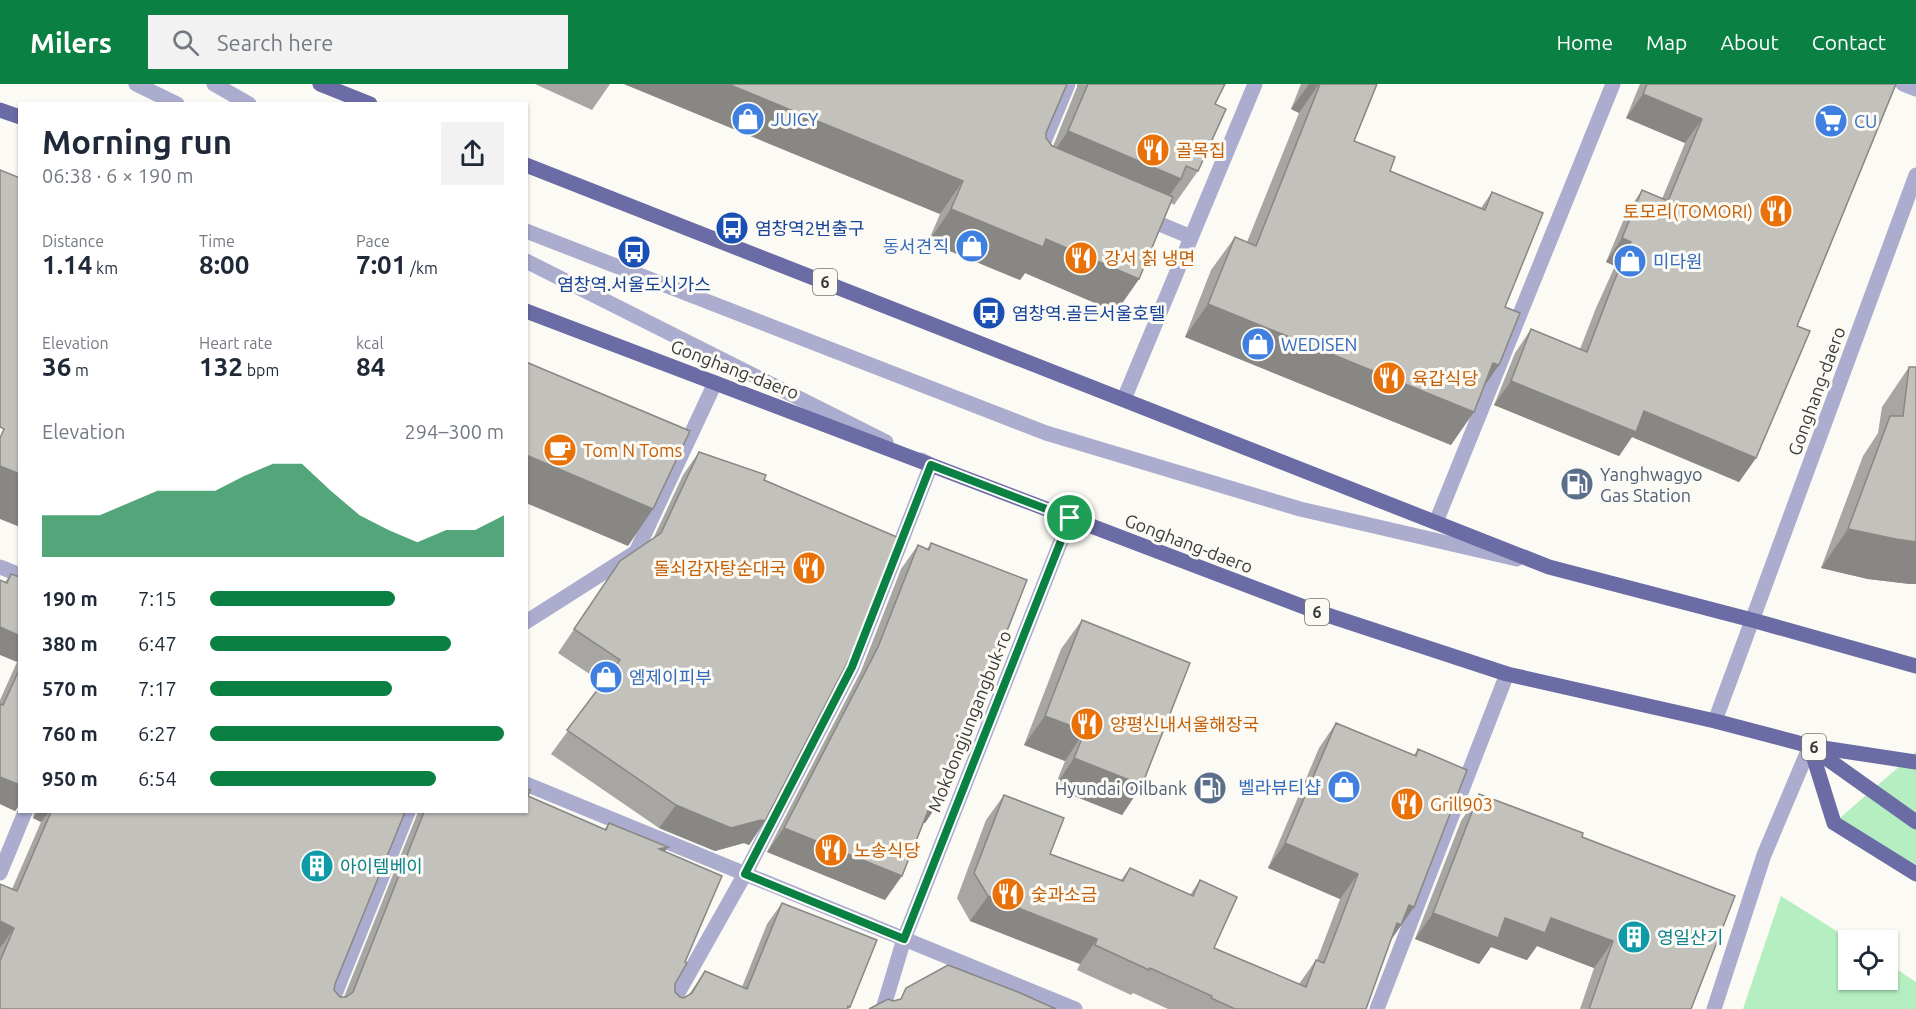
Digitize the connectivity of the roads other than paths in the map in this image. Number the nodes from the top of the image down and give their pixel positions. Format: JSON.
{"nodes":[{"id":1,"x":136,"y":84,"type":"edge"},
{"id":2,"x":214,"y":84,"type":"edge"},
{"id":3,"x":321,"y":84,"type":"edge"},
{"id":4,"x":1068,"y":84,"type":"edge"},
{"id":5,"x":1255,"y":84,"type":"edge"},
{"id":6,"x":1613,"y":84,"type":"edge"},
{"id":7,"x":1903,"y":84,"type":"edge"},
{"id":8,"x":1916,"y":89,"type":"edge"},
{"id":9,"x":173,"y":102,"type":"edge"},
{"id":10,"x":246,"y":102,"type":"edge"},
{"id":11,"x":365,"y":102,"type":"edge"},
{"id":12,"x":0,"y":110,"type":"edge"},
{"id":13,"x":18,"y":116,"type":"edge"},
{"id":14,"x":528,"y":166,"type":"edge"},
{"id":15,"x":1032,"y":170,"type":"edge"},
{"id":16,"x":1916,"y":175,"type":"edge"},
{"id":17,"x":1128,"y":211,"type":"edge"},
{"id":18,"x":528,"y":232,"type":"edge"},
{"id":19,"x":1191,"y":237,"type":"junction"},
{"id":20,"x":528,"y":262,"type":"edge"},
{"id":21,"x":528,"y":312,"type":"edge"},
{"id":22,"x":715,"y":383,"type":"junction"},
{"id":23,"x":1124,"y":399,"type":"junction"},
{"id":24,"x":931,"y":465,"type":"junction"},
{"id":25,"x":1070,"y":518,"type":"junction"},
{"id":26,"x":1436,"y":522,"type":"junction"},
{"id":27,"x":0,"y":567,"type":"edge"},
{"id":28,"x":1549,"y":567,"type":"junction"},
{"id":29,"x":18,"y":574,"type":"edge"},
{"id":30,"x":1752,"y":620,"type":"junction"},
{"id":31,"x":528,"y":621,"type":"edge"},
{"id":32,"x":1916,"y":666,"type":"edge"},
{"id":33,"x":1507,"y":674,"type":"junction"},
{"id":34,"x":1714,"y":721,"type":"junction"},
{"id":35,"x":1810,"y":746,"type":"junction"},
{"id":36,"x":1916,"y":762,"type":"edge"},
{"id":37,"x":528,"y":785,"type":"edge"},
{"id":38,"x":25,"y":813,"type":"edge"},
{"id":39,"x":408,"y":813,"type":"edge"},
{"id":40,"x":1916,"y":822,"type":"edge"},
{"id":41,"x":0,"y":873,"type":"edge"},
{"id":42,"x":745,"y":874,"type":"junction"},
{"id":43,"x":1916,"y":874,"type":"edge"},
{"id":44,"x":904,"y":939,"type":"junction"},
{"id":45,"x":329,"y":1009,"type":"edge"},
{"id":46,"x":669,"y":1009,"type":"edge"},
{"id":47,"x":883,"y":1009,"type":"edge"},
{"id":48,"x":1075,"y":1009,"type":"edge"},
{"id":49,"x":1377,"y":1009,"type":"edge"},
{"id":50,"x":1714,"y":1009,"type":"edge"}],
"edges":[{"from":1,"to":9,"type":"street"},
{"from":2,"to":10,"type":"street"},
{"from":3,"to":11,"type":"main road"},
{"from":4,"to":15,"type":"street"},
{"from":5,"to":19,"type":"street"},
{"from":6,"to":26,"type":"street"},
{"from":7,"to":8,"type":"street"},
{"from":12,"to":13,"type":"main road"},
{"from":14,"to":23,"type":"main road","number":"6"},
{"from":16,"to":30,"type":"street","name":"Gonghang-daero"},
{"from":17,"to":19,"type":"street"},
{"from":18,"to":28,"type":"street"},
{"from":19,"to":23,"type":"street"},
{"from":20,"to":24,"type":"street"},
{"from":21,"to":22,"type":"main road","name":"Gonghang-daero","number":"6"},
{"from":22,"to":24,"type":"main road","name":"Gonghang-daero","number":"6"},
{"from":22,"to":31,"type":"street"},
{"from":23,"to":26,"type":"main road","number":"6"},
{"from":24,"to":25,"type":"main road","name":"Gonghang-daero","number":"6"},
{"from":24,"to":42,"type":"street"},
{"from":25,"to":33,"type":"main road","name":"Gonghang-daero","number":"6"},
{"from":25,"to":44,"type":"street","name":"Mokdongjungangbuk-ro"},
{"from":26,"to":28,"type":"main road","number":"6"},
{"from":27,"to":29,"type":"street"},
{"from":28,"to":30,"type":"main road","number":"6"},
{"from":30,"to":32,"type":"main road","number":"6"},
{"from":30,"to":34,"type":"street","name":"Gonghang-daero"},
{"from":33,"to":34,"type":"main road","name":"Gonghang-daero","number":"6"},
{"from":33,"to":49,"type":"street"},
{"from":34,"to":35,"type":"main road","name":"Gonghang-daero","number":"6"},
{"from":35,"to":36,"type":"main road","name":"Gonghang-daero","number":"6"},
{"from":35,"to":40,"type":"main road"},
{"from":35,"to":43,"type":"main road"},
{"from":35,"to":50,"type":"street"},
{"from":37,"to":42,"type":"street"},
{"from":38,"to":41,"type":"street"},
{"from":39,"to":45,"type":"street"},
{"from":42,"to":44,"type":"street"},
{"from":42,"to":46,"type":"street"},
{"from":44,"to":47,"type":"street","name":"Mokdongjungangbuk-ro"},
{"from":44,"to":48,"type":"street"}]}
